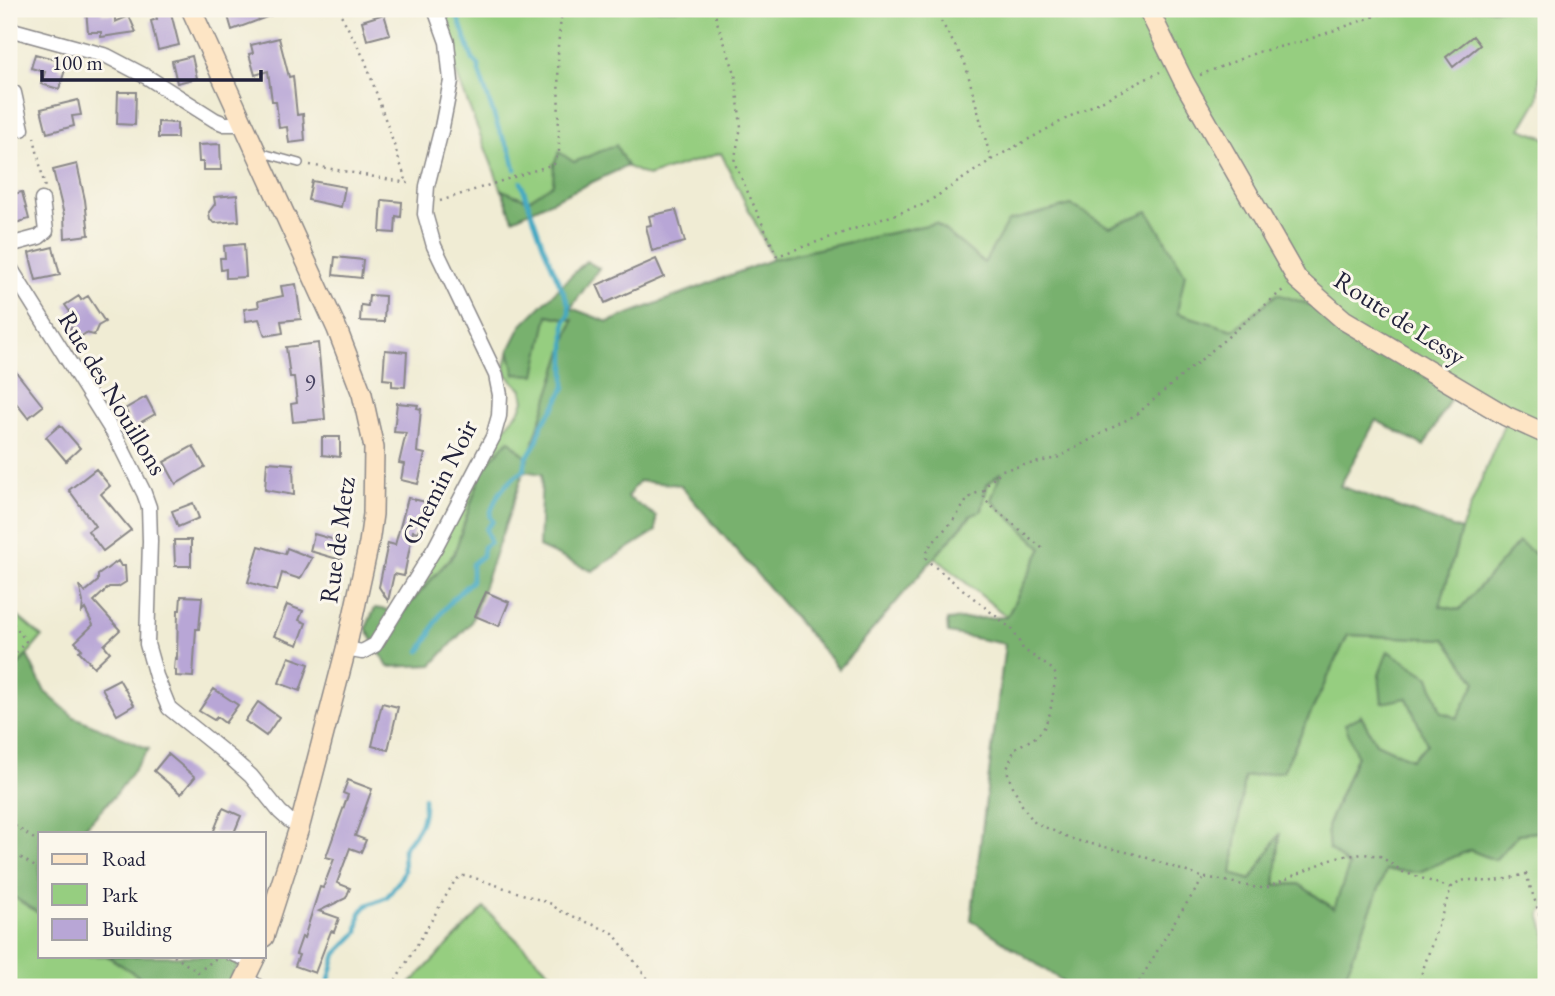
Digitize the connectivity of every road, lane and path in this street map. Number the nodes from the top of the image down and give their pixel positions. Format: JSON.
{"nodes":[{"id":1,"x":191,"y":9,"type":"edge"},
{"id":2,"x":338,"y":9,"type":"edge"},
{"id":3,"x":435,"y":9,"type":"edge"},
{"id":4,"x":562,"y":9,"type":"edge"},
{"id":5,"x":715,"y":9,"type":"edge"},
{"id":6,"x":934,"y":9,"type":"edge"},
{"id":7,"x":1148,"y":9,"type":"edge"},
{"id":8,"x":1395,"y":9,"type":"edge"},
{"id":9,"x":9,"y":29,"type":"edge"},
{"id":10,"x":1180,"y":73,"type":"junction"},
{"id":11,"x":9,"y":91,"type":"edge"},
{"id":12,"x":243,"y":124,"type":"junction"},
{"id":13,"x":22,"y":129,"type":"joint"},
{"id":14,"x":257,"y":152,"type":"junction"},
{"id":15,"x":991,"y":160,"type":"junction"},
{"id":16,"x":299,"y":163,"type":"joint"},
{"id":17,"x":407,"y":183,"type":"junction"},
{"id":18,"x":427,"y":186,"type":"junction"},
{"id":19,"x":42,"y":200,"type":"joint"},
{"id":20,"x":426,"y":205,"type":"junction"},
{"id":21,"x":9,"y":244,"type":"edge"},
{"id":22,"x":9,"y":266,"type":"edge"},
{"id":23,"x":1297,"y":279,"type":"junction"},
{"id":24,"x":1546,"y":434,"type":"edge"},
{"id":25,"x":984,"y":491,"type":"junction"},
{"id":26,"x":1042,"y":548,"type":"dead end"},
{"id":27,"x":9,"y":618,"type":"edge"},
{"id":28,"x":346,"y":649,"type":"junction"},
{"id":29,"x":9,"y":661,"type":"edge"},
{"id":30,"x":9,"y":822,"type":"edge"},
{"id":31,"x":300,"y":825,"type":"junction"},
{"id":32,"x":38,"y":842,"type":"edge"},
{"id":33,"x":9,"y":850,"type":"edge"},
{"id":34,"x":38,"y":869,"type":"edge"},
{"id":35,"x":1204,"y":878,"type":"junction"},
{"id":36,"x":1451,"y":888,"type":"junction"},
{"id":37,"x":266,"y":931,"type":"edge"},
{"id":38,"x":1546,"y":934,"type":"edge"},
{"id":39,"x":177,"y":958,"type":"edge"},
{"id":40,"x":216,"y":958,"type":"edge"},
{"id":41,"x":232,"y":958,"type":"edge"},
{"id":42,"x":249,"y":971,"type":"edge"},
{"id":43,"x":265,"y":987,"type":"edge"},
{"id":44,"x":393,"y":987,"type":"edge"},
{"id":45,"x":654,"y":987,"type":"edge"},
{"id":46,"x":1136,"y":987,"type":"edge"},
{"id":47,"x":1417,"y":987,"type":"edge"}],
"edges":[{"from":1,"to":12,"type":"main road","name":"Rue de Metz"},
{"from":2,"to":17,"type":"path"},
{"from":3,"to":18,"type":"street","name":"Chemin Noir"},
{"from":4,"to":20,"type":"path"},
{"from":5,"to":15,"type":"path"},
{"from":6,"to":15,"type":"path"},
{"from":7,"to":10,"type":"main road","name":"Route de Lessy"},
{"from":8,"to":10,"type":"path"},
{"from":9,"to":12,"type":"street"},
{"from":10,"to":15,"type":"path"},
{"from":10,"to":23,"type":"main road","name":"Route de Lessy"},
{"from":11,"to":13,"type":"street"},
{"from":12,"to":14,"type":"main road","name":"Rue de Metz"},
{"from":13,"to":19,"type":"path"},
{"from":14,"to":16,"type":"lane"},
{"from":14,"to":28,"type":"main road","name":"Rue de Metz"},
{"from":16,"to":17,"type":"path"},
{"from":17,"to":18,"type":"path"},
{"from":18,"to":20,"type":"street","name":"Chemin Noir"},
{"from":19,"to":21,"type":"street"},
{"from":20,"to":28,"type":"street","name":"Chemin Noir"},
{"from":22,"to":31,"type":"street","name":"Rue des Nouillons"},
{"from":23,"to":24,"type":"main road","name":"Route de Lessy"},
{"from":23,"to":25,"type":"path"},
{"from":25,"to":26,"type":"path"},
{"from":25,"to":35,"type":"path"},
{"from":27,"to":29,"type":"path"},
{"from":28,"to":31,"type":"main road","name":"Rue de Metz"},
{"from":30,"to":32,"type":"path"},
{"from":31,"to":37,"type":"main road","name":"Rue de Metz"},
{"from":33,"to":34,"type":"path"},
{"from":35,"to":36,"type":"path"},
{"from":35,"to":46,"type":"path"},
{"from":36,"to":38,"type":"path"},
{"from":36,"to":47,"type":"path"},
{"from":39,"to":40,"type":"path"},
{"from":41,"to":42,"type":"lane"},
{"from":42,"to":43,"type":"lane"},
{"from":44,"to":45,"type":"path"}]}
